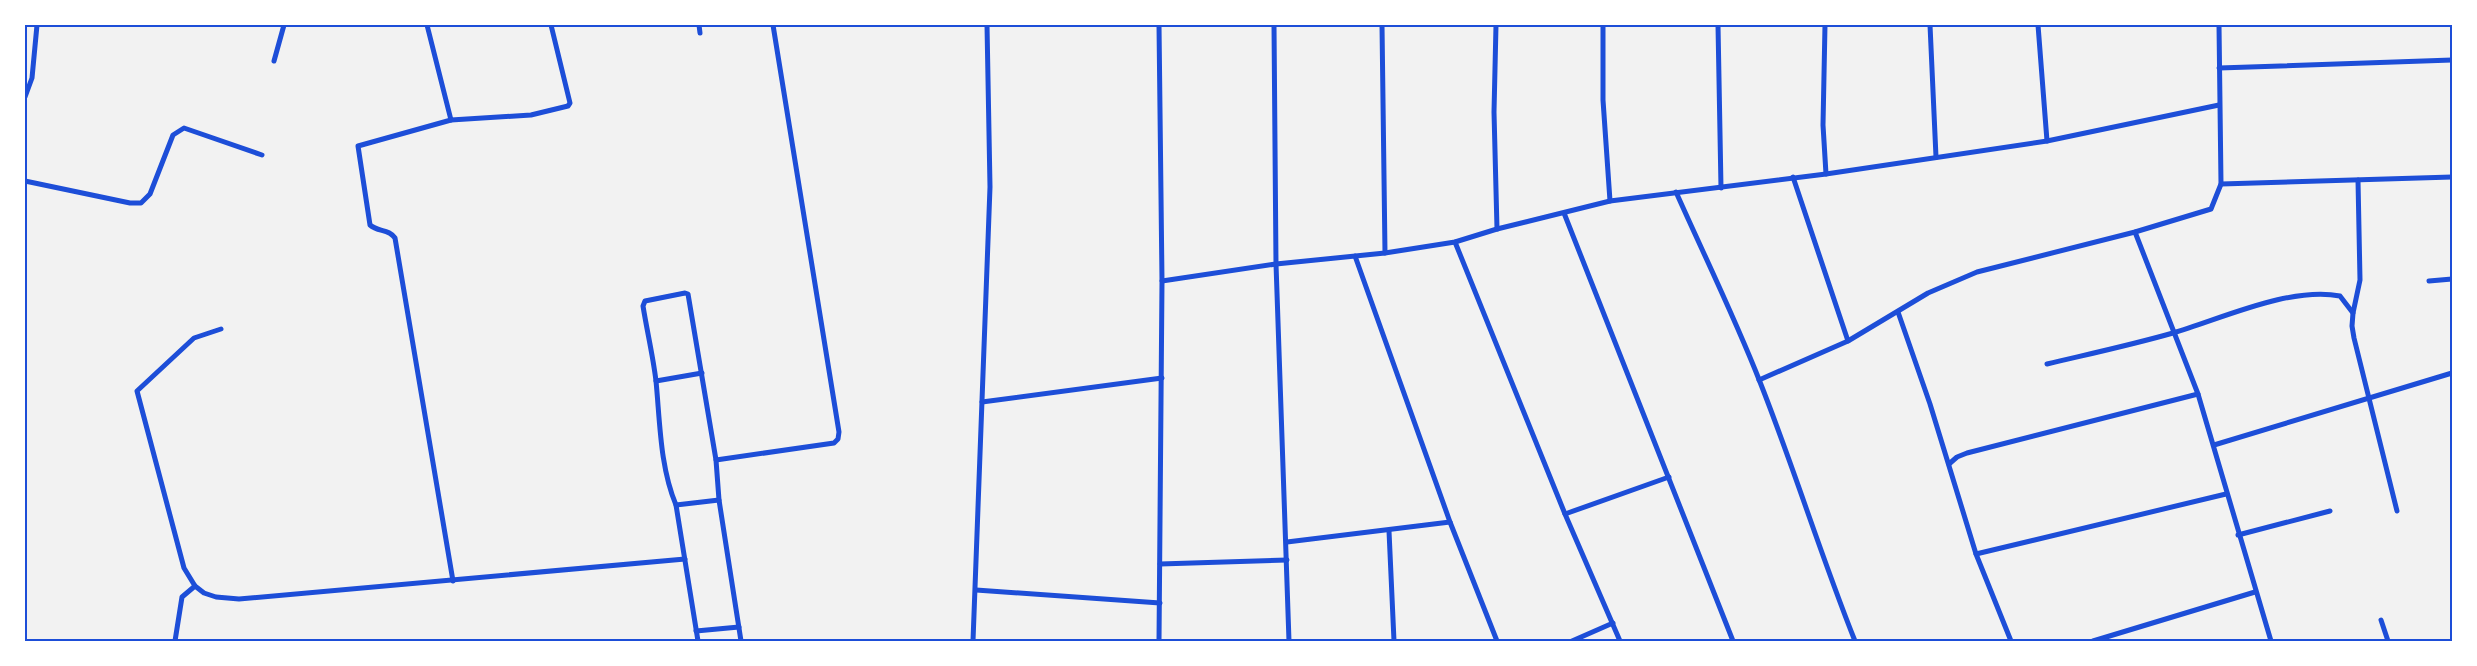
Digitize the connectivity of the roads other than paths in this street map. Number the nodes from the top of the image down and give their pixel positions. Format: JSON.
{"nodes":[{"id":1,"x":37,"y":25,"type":"edge"},
{"id":2,"x":284,"y":25,"type":"edge"},
{"id":3,"x":427,"y":25,"type":"edge"},
{"id":4,"x":551,"y":25,"type":"edge"},
{"id":5,"x":699,"y":25,"type":"edge"},
{"id":6,"x":773,"y":25,"type":"edge"},
{"id":7,"x":987,"y":25,"type":"edge"},
{"id":8,"x":1159,"y":25,"type":"edge"},
{"id":9,"x":1274,"y":25,"type":"edge"},
{"id":10,"x":1382,"y":25,"type":"edge"},
{"id":11,"x":1496,"y":25,"type":"edge"},
{"id":12,"x":1603,"y":25,"type":"edge"},
{"id":13,"x":1718,"y":25,"type":"edge"},
{"id":14,"x":1825,"y":25,"type":"edge"},
{"id":15,"x":1930,"y":25,"type":"edge"},
{"id":16,"x":2038,"y":25,"type":"edge"},
{"id":17,"x":2219,"y":25,"type":"edge"},
{"id":18,"x":700,"y":33,"type":"dead end"},
{"id":19,"x":2452,"y":60,"type":"edge"},
{"id":20,"x":274,"y":61,"type":"dead end"},
{"id":21,"x":2219,"y":68,"type":"junction"},
{"id":22,"x":25,"y":97,"type":"edge"},
{"id":23,"x":2219,"y":105,"type":"junction"},
{"id":24,"x":451,"y":120,"type":"junction"},
{"id":25,"x":2047,"y":141,"type":"junction"},
{"id":26,"x":262,"y":155,"type":"dead end"},
{"id":27,"x":1936,"y":157,"type":"junction"},
{"id":28,"x":1826,"y":174,"type":"junction"},
{"id":29,"x":1793,"y":177,"type":"junction"},
{"id":30,"x":2452,"y":177,"type":"edge"},
{"id":31,"x":2358,"y":180,"type":"junction"},
{"id":32,"x":25,"y":181,"type":"edge"},
{"id":33,"x":2221,"y":184,"type":"junction"},
{"id":34,"x":1721,"y":188,"type":"junction"},
{"id":35,"x":1676,"y":192,"type":"junction"},
{"id":36,"x":1610,"y":201,"type":"junction"},
{"id":37,"x":1564,"y":213,"type":"junction"},
{"id":38,"x":1497,"y":229,"type":"junction"},
{"id":39,"x":2135,"y":232,"type":"junction"},
{"id":40,"x":1455,"y":242,"type":"junction"},
{"id":41,"x":1385,"y":254,"type":"junction"},
{"id":42,"x":1355,"y":256,"type":"junction"},
{"id":43,"x":1276,"y":264,"type":"junction"},
{"id":44,"x":2452,"y":279,"type":"edge"},
{"id":45,"x":1162,"y":281,"type":"junction"},
{"id":46,"x":2429,"y":281,"type":"dead end"},
{"id":47,"x":1898,"y":312,"type":"junction"},
{"id":48,"x":2353,"y":313,"type":"junction"},
{"id":49,"x":221,"y":329,"type":"dead end"},
{"id":50,"x":2174,"y":332,"type":"junction"},
{"id":51,"x":1848,"y":342,"type":"junction"},
{"id":52,"x":2047,"y":364,"type":"dead end"},
{"id":53,"x":702,"y":373,"type":"junction"},
{"id":54,"x":2452,"y":373,"type":"edge"},
{"id":55,"x":1162,"y":378,"type":"junction"},
{"id":56,"x":1760,"y":380,"type":"junction"},
{"id":57,"x":656,"y":381,"type":"junction"},
{"id":58,"x":2198,"y":394,"type":"junction"},
{"id":59,"x":2370,"y":400,"type":"junction"},
{"id":60,"x":982,"y":402,"type":"junction"},
{"id":61,"x":2214,"y":445,"type":"junction"},
{"id":62,"x":716,"y":460,"type":"junction"},
{"id":63,"x":1949,"y":464,"type":"junction"},
{"id":64,"x":1669,"y":477,"type":"junction"},
{"id":65,"x":2226,"y":494,"type":"junction"},
{"id":66,"x":719,"y":500,"type":"junction"},
{"id":67,"x":676,"y":505,"type":"junction"},
{"id":68,"x":2330,"y":511,"type":"dead end"},
{"id":69,"x":2397,"y":511,"type":"dead end"},
{"id":70,"x":1565,"y":514,"type":"junction"},
{"id":71,"x":1450,"y":522,"type":"junction"},
{"id":72,"x":1388,"y":531,"type":"junction"},
{"id":73,"x":2238,"y":535,"type":"junction"},
{"id":74,"x":1287,"y":542,"type":"junction"},
{"id":75,"x":1976,"y":554,"type":"junction"},
{"id":76,"x":684,"y":559,"type":"junction"},
{"id":77,"x":1288,"y":560,"type":"junction"},
{"id":78,"x":1160,"y":564,"type":"junction"},
{"id":79,"x":453,"y":581,"type":"junction"},
{"id":80,"x":195,"y":586,"type":"junction"},
{"id":81,"x":976,"y":590,"type":"junction"},
{"id":82,"x":2255,"y":592,"type":"junction"},
{"id":83,"x":1160,"y":603,"type":"junction"},
{"id":84,"x":2381,"y":620,"type":"dead end"},
{"id":85,"x":1613,"y":623,"type":"junction"},
{"id":86,"x":739,"y":627,"type":"junction"},
{"id":87,"x":696,"y":631,"type":"junction"},
{"id":88,"x":175,"y":641,"type":"edge"},
{"id":89,"x":698,"y":641,"type":"edge"},
{"id":90,"x":741,"y":641,"type":"edge"},
{"id":91,"x":973,"y":641,"type":"edge"},
{"id":92,"x":1159,"y":641,"type":"edge"},
{"id":93,"x":1289,"y":641,"type":"edge"},
{"id":94,"x":1394,"y":641,"type":"edge"},
{"id":95,"x":1497,"y":641,"type":"edge"},
{"id":96,"x":1572,"y":641,"type":"edge"},
{"id":97,"x":1620,"y":641,"type":"edge"},
{"id":98,"x":1733,"y":641,"type":"edge"},
{"id":99,"x":1855,"y":641,"type":"edge"},
{"id":100,"x":2011,"y":641,"type":"edge"},
{"id":101,"x":2093,"y":641,"type":"edge"},
{"id":102,"x":2271,"y":641,"type":"edge"},
{"id":103,"x":2388,"y":641,"type":"edge"}],
"edges":[{"from":1,"to":22,"type":"street"},
{"from":2,"to":20,"type":"street"},
{"from":3,"to":24,"type":"street"},
{"from":4,"to":24,"type":"street"},
{"from":5,"to":18,"type":"street"},
{"from":6,"to":62,"type":"street"},
{"from":7,"to":60,"type":"street"},
{"from":8,"to":45,"type":"street"},
{"from":9,"to":43,"type":"street"},
{"from":10,"to":41,"type":"street"},
{"from":11,"to":38,"type":"street"},
{"from":12,"to":36,"type":"street"},
{"from":13,"to":34,"type":"street"},
{"from":14,"to":28,"type":"street"},
{"from":15,"to":27,"type":"street"},
{"from":16,"to":25,"type":"street"},
{"from":17,"to":21,"type":"street"},
{"from":19,"to":21,"type":"street"},
{"from":21,"to":23,"type":"street"},
{"from":23,"to":25,"type":"street"},
{"from":23,"to":33,"type":"street"},
{"from":24,"to":79,"type":"street"},
{"from":25,"to":27,"type":"street"},
{"from":26,"to":32,"type":"street"},
{"from":27,"to":28,"type":"street"},
{"from":28,"to":29,"type":"street"},
{"from":29,"to":34,"type":"street"},
{"from":29,"to":51,"type":"street"},
{"from":30,"to":31,"type":"street"},
{"from":31,"to":33,"type":"street"},
{"from":31,"to":48,"type":"street"},
{"from":33,"to":39,"type":"street"},
{"from":34,"to":35,"type":"street"},
{"from":35,"to":36,"type":"street"},
{"from":35,"to":56,"type":"street"},
{"from":36,"to":37,"type":"street"},
{"from":37,"to":38,"type":"street"},
{"from":37,"to":64,"type":"street"},
{"from":38,"to":40,"type":"street"},
{"from":39,"to":47,"type":"street"},
{"from":39,"to":50,"type":"street"},
{"from":40,"to":41,"type":"street"},
{"from":40,"to":70,"type":"street"},
{"from":41,"to":42,"type":"street"},
{"from":42,"to":43,"type":"street"},
{"from":42,"to":71,"type":"street"},
{"from":43,"to":45,"type":"street"},
{"from":43,"to":74,"type":"street"},
{"from":44,"to":46,"type":"street"},
{"from":45,"to":55,"type":"street"},
{"from":47,"to":51,"type":"street"},
{"from":47,"to":63,"type":"street"},
{"from":48,"to":50,"type":"street"},
{"from":48,"to":59,"type":"street"},
{"from":49,"to":80,"type":"street"},
{"from":50,"to":52,"type":"street"},
{"from":50,"to":58,"type":"street"},
{"from":51,"to":56,"type":"street"},
{"from":53,"to":57,"type":"street"},
{"from":53,"to":57,"type":"street"},
{"from":53,"to":62,"type":"street"},
{"from":54,"to":59,"type":"street"},
{"from":55,"to":60,"type":"street"},
{"from":55,"to":78,"type":"street"},
{"from":56,"to":99,"type":"street"},
{"from":57,"to":67,"type":"street"},
{"from":58,"to":61,"type":"street"},
{"from":58,"to":63,"type":"street"},
{"from":59,"to":61,"type":"street"},
{"from":59,"to":69,"type":"street"},
{"from":60,"to":81,"type":"street"},
{"from":61,"to":65,"type":"street"},
{"from":62,"to":66,"type":"street"},
{"from":63,"to":75,"type":"street"},
{"from":64,"to":70,"type":"street"},
{"from":64,"to":98,"type":"street"},
{"from":65,"to":73,"type":"street"},
{"from":65,"to":75,"type":"street"},
{"from":66,"to":67,"type":"street"},
{"from":66,"to":86,"type":"street"},
{"from":67,"to":76,"type":"street"},
{"from":68,"to":73,"type":"street"},
{"from":70,"to":85,"type":"street"},
{"from":71,"to":72,"type":"street"},
{"from":71,"to":95,"type":"street"},
{"from":72,"to":74,"type":"street"},
{"from":72,"to":94,"type":"street"},
{"from":73,"to":82,"type":"street"},
{"from":74,"to":77,"type":"street"},
{"from":75,"to":100,"type":"street"},
{"from":76,"to":79,"type":"street"},
{"from":76,"to":87,"type":"street"},
{"from":77,"to":78,"type":"street"},
{"from":77,"to":93,"type":"street"},
{"from":78,"to":83,"type":"street"},
{"from":79,"to":80,"type":"street"},
{"from":80,"to":88,"type":"street"},
{"from":81,"to":83,"type":"street"},
{"from":81,"to":91,"type":"street"},
{"from":82,"to":101,"type":"street"},
{"from":82,"to":102,"type":"street"},
{"from":83,"to":92,"type":"street"},
{"from":84,"to":103,"type":"street"},
{"from":85,"to":96,"type":"street"},
{"from":85,"to":97,"type":"street"},
{"from":86,"to":87,"type":"street"},
{"from":86,"to":90,"type":"street"},
{"from":87,"to":89,"type":"street"}]}
